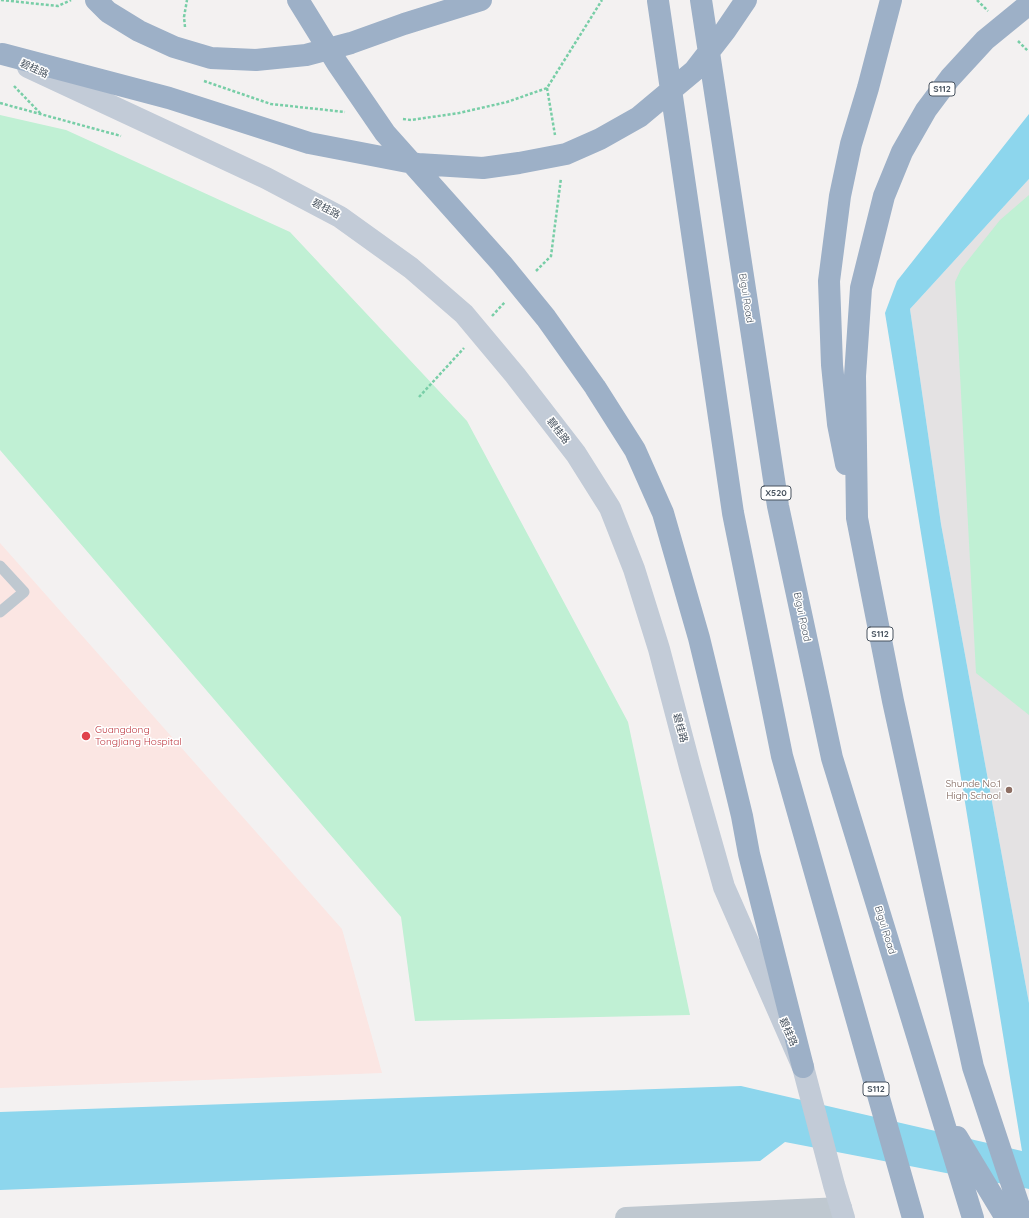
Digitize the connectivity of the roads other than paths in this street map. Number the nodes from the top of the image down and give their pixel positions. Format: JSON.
{"nodes":[{"id":1,"x":96,"y":0,"type":"edge"},
{"id":2,"x":298,"y":0,"type":"edge"},
{"id":3,"x":481,"y":0,"type":"edge"},
{"id":4,"x":701,"y":0,"type":"edge"},
{"id":5,"x":746,"y":0,"type":"edge"},
{"id":6,"x":891,"y":0,"type":"edge"},
{"id":7,"x":658,"y":1,"type":"edge"},
{"id":8,"x":1029,"y":4,"type":"edge"},
{"id":9,"x":1,"y":54,"type":"edge"},
{"id":10,"x":857,"y":518,"type":"junction"},
{"id":11,"x":0,"y":566,"type":"edge"},
{"id":12,"x":0,"y":612,"type":"edge"},
{"id":13,"x":803,"y":1067,"type":"junction"},
{"id":14,"x":939,"y":1108,"type":"junction"},
{"id":15,"x":843,"y":1213,"type":"edge"},
{"id":16,"x":626,"y":1218,"type":"edge"},
{"id":17,"x":913,"y":1218,"type":"edge"},
{"id":18,"x":973,"y":1218,"type":"edge"},
{"id":19,"x":1006,"y":1218,"type":"edge"},
{"id":20,"x":1023,"y":1218,"type":"edge"}],
"edges":[{"from":1,"to":3,"type":"highway"},
{"from":2,"to":13,"type":"highway"},
{"from":4,"to":14,"type":"highway","name":"Bigui Road","number":"X520"},
{"from":5,"to":9,"type":"highway"},
{"from":6,"to":10,"type":"highway"},
{"from":7,"to":17,"type":"highway","number":"S112"},
{"from":8,"to":10,"type":"highway","number":"S112"},
{"from":9,"to":13,"type":"main road","name":"碧桂路"},
{"from":10,"to":20,"type":"highway","number":"S112"},
{"from":11,"to":12,"type":"lane"},
{"from":13,"to":15,"type":"main road"},
{"from":14,"to":18,"type":"highway","name":"Bigui Road"},
{"from":14,"to":19,"type":"highway"},
{"from":15,"to":16,"type":"street"}]}
